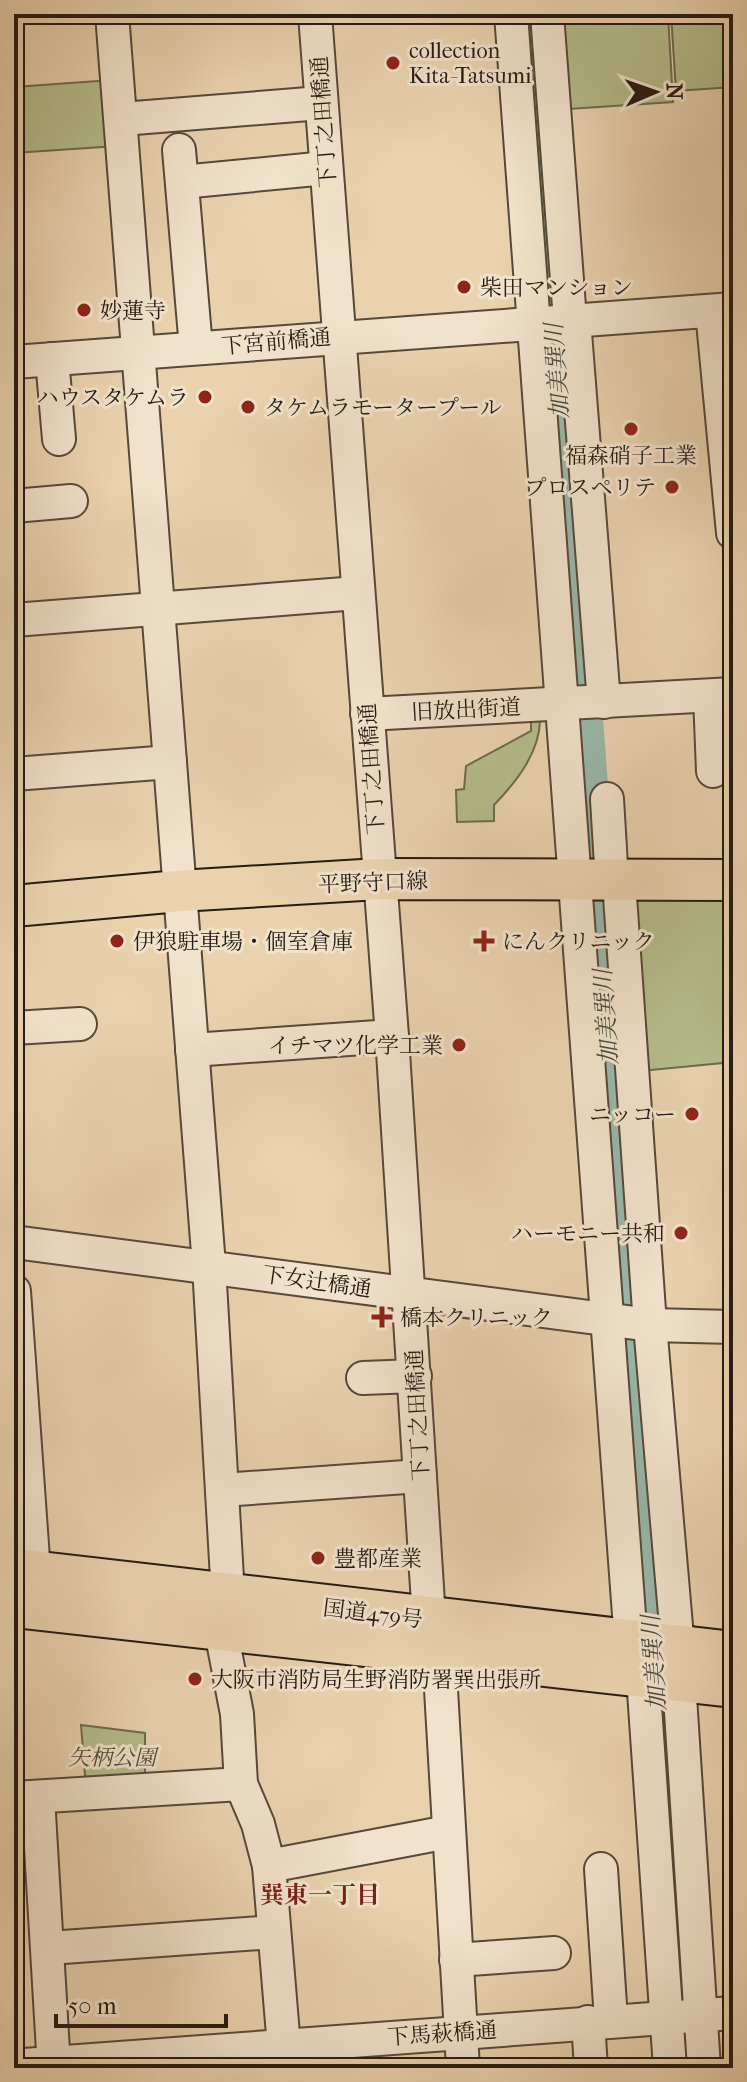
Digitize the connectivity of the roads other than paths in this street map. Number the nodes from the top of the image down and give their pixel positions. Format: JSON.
{"nodes":[{"id":1,"x":112,"y":14,"type":"edge"},
{"id":2,"x":315,"y":14,"type":"edge"},
{"id":3,"x":511,"y":14,"type":"edge"},
{"id":4,"x":547,"y":14,"type":"edge"},
{"id":5,"x":321,"y":103,"type":"junction"},
{"id":6,"x":122,"y":119,"type":"junction"},
{"id":7,"x":179,"y":150,"type":"dead end"},
{"id":8,"x":326,"y":168,"type":"junction"},
{"id":9,"x":182,"y":182,"type":"junction"},
{"id":10,"x":723,"y":310,"type":"edge"},
{"id":11,"x":557,"y":321,"type":"junction"},
{"id":12,"x":338,"y":336,"type":"junction"},
{"id":13,"x":196,"y":348,"type":"junction"},
{"id":14,"x":140,"y":352,"type":"junction"},
{"id":15,"x":52,"y":359,"type":"junction"},
{"id":16,"x":14,"y":362,"type":"edge"},
{"id":17,"x":727,"y":399,"type":"edge"},
{"id":18,"x":59,"y":439,"type":"dead end"},
{"id":19,"x":730,"y":465,"type":"edge"},
{"id":20,"x":71,"y":501,"type":"dead end"},
{"id":21,"x":14,"y":506,"type":"edge"},
{"id":22,"x":733,"y":533,"type":"edge"},
{"id":23,"x":357,"y":593,"type":"junction"},
{"id":24,"x":158,"y":608,"type":"junction"},
{"id":25,"x":14,"y":620,"type":"edge"},
{"id":26,"x":722,"y":695,"type":"edge"},
{"id":27,"x":584,"y":703,"type":"junction"},
{"id":28,"x":367,"y":714,"type":"junction"},
{"id":29,"x":170,"y":762,"type":"junction"},
{"id":30,"x":713,"y":771,"type":"dead end"},
{"id":31,"x":14,"y":774,"type":"edge"},
{"id":32,"x":607,"y":799,"type":"dead end"},
{"id":33,"x":379,"y":879,"type":"junction"},
{"id":34,"x":733,"y":880,"type":"edge"},
{"id":35,"x":599,"y":882,"type":"junction"},
{"id":36,"x":179,"y":891,"type":"junction"},
{"id":37,"x":14,"y":906,"type":"edge"},
{"id":38,"x":80,"y":1024,"type":"dead end"},
{"id":39,"x":14,"y":1028,"type":"edge"},
{"id":40,"x":392,"y":1036,"type":"junction"},
{"id":41,"x":192,"y":1050,"type":"junction"},
{"id":42,"x":14,"y":1242,"type":"edge"},
{"id":43,"x":209,"y":1266,"type":"junction"},
{"id":44,"x":14,"y":1291,"type":"edge"},
{"id":45,"x":409,"y":1294,"type":"junction"},
{"id":46,"x":629,"y":1321,"type":"junction"},
{"id":47,"x":733,"y":1327,"type":"edge"},
{"id":48,"x":16,"y":1338,"type":"edge"},
{"id":49,"x":415,"y":1376,"type":"junction"},
{"id":50,"x":363,"y":1378,"type":"dead end"},
{"id":51,"x":420,"y":1476,"type":"junction"},
{"id":52,"x":222,"y":1490,"type":"junction"},
{"id":53,"x":23,"y":1589,"type":"edge"},
{"id":54,"x":224,"y":1614,"type":"junction"},
{"id":55,"x":434,"y":1637,"type":"junction"},
{"id":56,"x":733,"y":1654,"type":"edge"},
{"id":57,"x":657,"y":1662,"type":"junction"},
{"id":58,"x":733,"y":1685,"type":"edge"},
{"id":59,"x":241,"y":1784,"type":"junction"},
{"id":60,"x":26,"y":1797,"type":"edge"},
{"id":61,"x":448,"y":1832,"type":"junction"},
{"id":62,"x":269,"y":1866,"type":"junction"},
{"id":63,"x":601,"y":1869,"type":"dead end"},
{"id":64,"x":274,"y":1932,"type":"junction"},
{"id":65,"x":49,"y":1948,"type":"junction"},
{"id":66,"x":554,"y":1953,"type":"dead end"},
{"id":67,"x":456,"y":1960,"type":"junction"},
{"id":68,"x":733,"y":2013,"type":"edge"},
{"id":69,"x":682,"y":2016,"type":"junction"},
{"id":70,"x":599,"y":2021,"type":"junction"},
{"id":71,"x":461,"y":2033,"type":"junction"},
{"id":72,"x":284,"y":2047,"type":"junction"},
{"id":73,"x":198,"y":2061,"type":"edge"},
{"id":74,"x":54,"y":2066,"type":"edge"},
{"id":75,"x":20,"y":2068,"type":"edge"},
{"id":76,"x":463,"y":2068,"type":"edge"},
{"id":77,"x":591,"y":2068,"type":"edge"},
{"id":78,"x":670,"y":2068,"type":"edge"},
{"id":79,"x":704,"y":2068,"type":"edge"}],
"edges":[{"from":1,"to":6,"type":"street"},
{"from":2,"to":5,"type":"street","name":"下丁之田橋通"},
{"from":3,"to":11,"type":"street"},
{"from":4,"to":11,"type":"street"},
{"from":5,"to":6,"type":"street"},
{"from":5,"to":8,"type":"street","name":"下丁之田橋通"},
{"from":6,"to":14,"type":"street"},
{"from":7,"to":9,"type":"street"},
{"from":8,"to":9,"type":"street"},
{"from":8,"to":12,"type":"street","name":"下丁之田橋通"},
{"from":9,"to":13,"type":"street"},
{"from":10,"to":11,"type":"street","name":"下宮前橋通"},
{"from":10,"to":17,"type":"street"},
{"from":11,"to":12,"type":"street","name":"下宮前橋通"},
{"from":11,"to":27,"type":"street"},
{"from":12,"to":13,"type":"street","name":"下宮前橋通"},
{"from":12,"to":23,"type":"street","name":"下丁之田橋通"},
{"from":13,"to":14,"type":"street","name":"下宮前橋通"},
{"from":14,"to":15,"type":"street","name":"下宮前橋通"},
{"from":14,"to":24,"type":"street"},
{"from":15,"to":16,"type":"street","name":"下宮前橋通"},
{"from":15,"to":18,"type":"street"},
{"from":17,"to":19,"type":"street"},
{"from":19,"to":22,"type":"street"},
{"from":20,"to":21,"type":"street"},
{"from":23,"to":24,"type":"street"},
{"from":23,"to":28,"type":"street","name":"下丁之田橋通"},
{"from":24,"to":25,"type":"street"},
{"from":24,"to":29,"type":"street"},
{"from":26,"to":27,"type":"street","name":"旧放出街道"},
{"from":26,"to":30,"type":"street"},
{"from":27,"to":28,"type":"street","name":"旧放出街道"},
{"from":27,"to":35,"type":"street"},
{"from":28,"to":33,"type":"street","name":"下丁之田橋通"},
{"from":29,"to":31,"type":"street"},
{"from":29,"to":36,"type":"street"},
{"from":32,"to":35,"type":"street"},
{"from":33,"to":35,"type":"main road","name":"平野守口線"},
{"from":33,"to":36,"type":"main road","name":"平野守口線"},
{"from":33,"to":40,"type":"street","name":"下丁之田橋通"},
{"from":34,"to":35,"type":"main road","name":"平野守口線"},
{"from":35,"to":46,"type":"street"},
{"from":35,"to":46,"type":"street"},
{"from":36,"to":37,"type":"main road","name":"平野守口線"},
{"from":36,"to":41,"type":"street"},
{"from":38,"to":39,"type":"street"},
{"from":40,"to":41,"type":"street"},
{"from":40,"to":45,"type":"street","name":"下丁之田橋通"},
{"from":41,"to":43,"type":"street"},
{"from":42,"to":43,"type":"street","name":"下女辻橋通"},
{"from":43,"to":45,"type":"street","name":"下女辻橋通"},
{"from":43,"to":52,"type":"street"},
{"from":44,"to":48,"type":"street"},
{"from":45,"to":46,"type":"street","name":"下女辻橋通"},
{"from":45,"to":49,"type":"street","name":"下丁之田橋通"},
{"from":46,"to":47,"type":"street","name":"下女辻橋通"},
{"from":46,"to":57,"type":"street"},
{"from":46,"to":57,"type":"street"},
{"from":48,"to":53,"type":"street"},
{"from":49,"to":50,"type":"street"},
{"from":49,"to":51,"type":"street","name":"下丁之田橋通"},
{"from":51,"to":52,"type":"street"},
{"from":51,"to":55,"type":"street","name":"下丁之田橋通"},
{"from":52,"to":54,"type":"street"},
{"from":53,"to":54,"type":"highway","name":"国道479号"},
{"from":54,"to":55,"type":"highway","name":"国道479号"},
{"from":54,"to":59,"type":"street"},
{"from":55,"to":57,"type":"highway","name":"国道479号"},
{"from":55,"to":61,"type":"street","name":"下丁之田橋通"},
{"from":56,"to":57,"type":"highway","name":"国道479号"},
{"from":57,"to":58,"type":"highway","name":"国道479号"},
{"from":57,"to":69,"type":"street"},
{"from":59,"to":60,"type":"street"},
{"from":59,"to":62,"type":"street"},
{"from":60,"to":65,"type":"street"},
{"from":61,"to":62,"type":"street"},
{"from":61,"to":67,"type":"street","name":"下丁之田橋通"},
{"from":62,"to":64,"type":"street"},
{"from":63,"to":70,"type":"street"},
{"from":64,"to":65,"type":"street"},
{"from":64,"to":72,"type":"street"},
{"from":65,"to":74,"type":"street"},
{"from":66,"to":67,"type":"street"},
{"from":67,"to":71,"type":"street","name":"下丁之田橋通"},
{"from":68,"to":69,"type":"street","name":"下馬萩橋通"},
{"from":69,"to":70,"type":"street","name":"下馬萩橋通"},
{"from":69,"to":78,"type":"street"},
{"from":69,"to":79,"type":"street"},
{"from":70,"to":71,"type":"street","name":"下馬萩橋通"},
{"from":70,"to":77,"type":"street"},
{"from":71,"to":72,"type":"street","name":"下馬萩橋通"},
{"from":71,"to":76,"type":"street","name":"下丁之田橋通"},
{"from":72,"to":73,"type":"street","name":"下馬萩橋通"},
{"from":73,"to":74,"type":"street","name":"下馬萩橋通"},
{"from":74,"to":75,"type":"street","name":"下馬萩橋通"}]}
